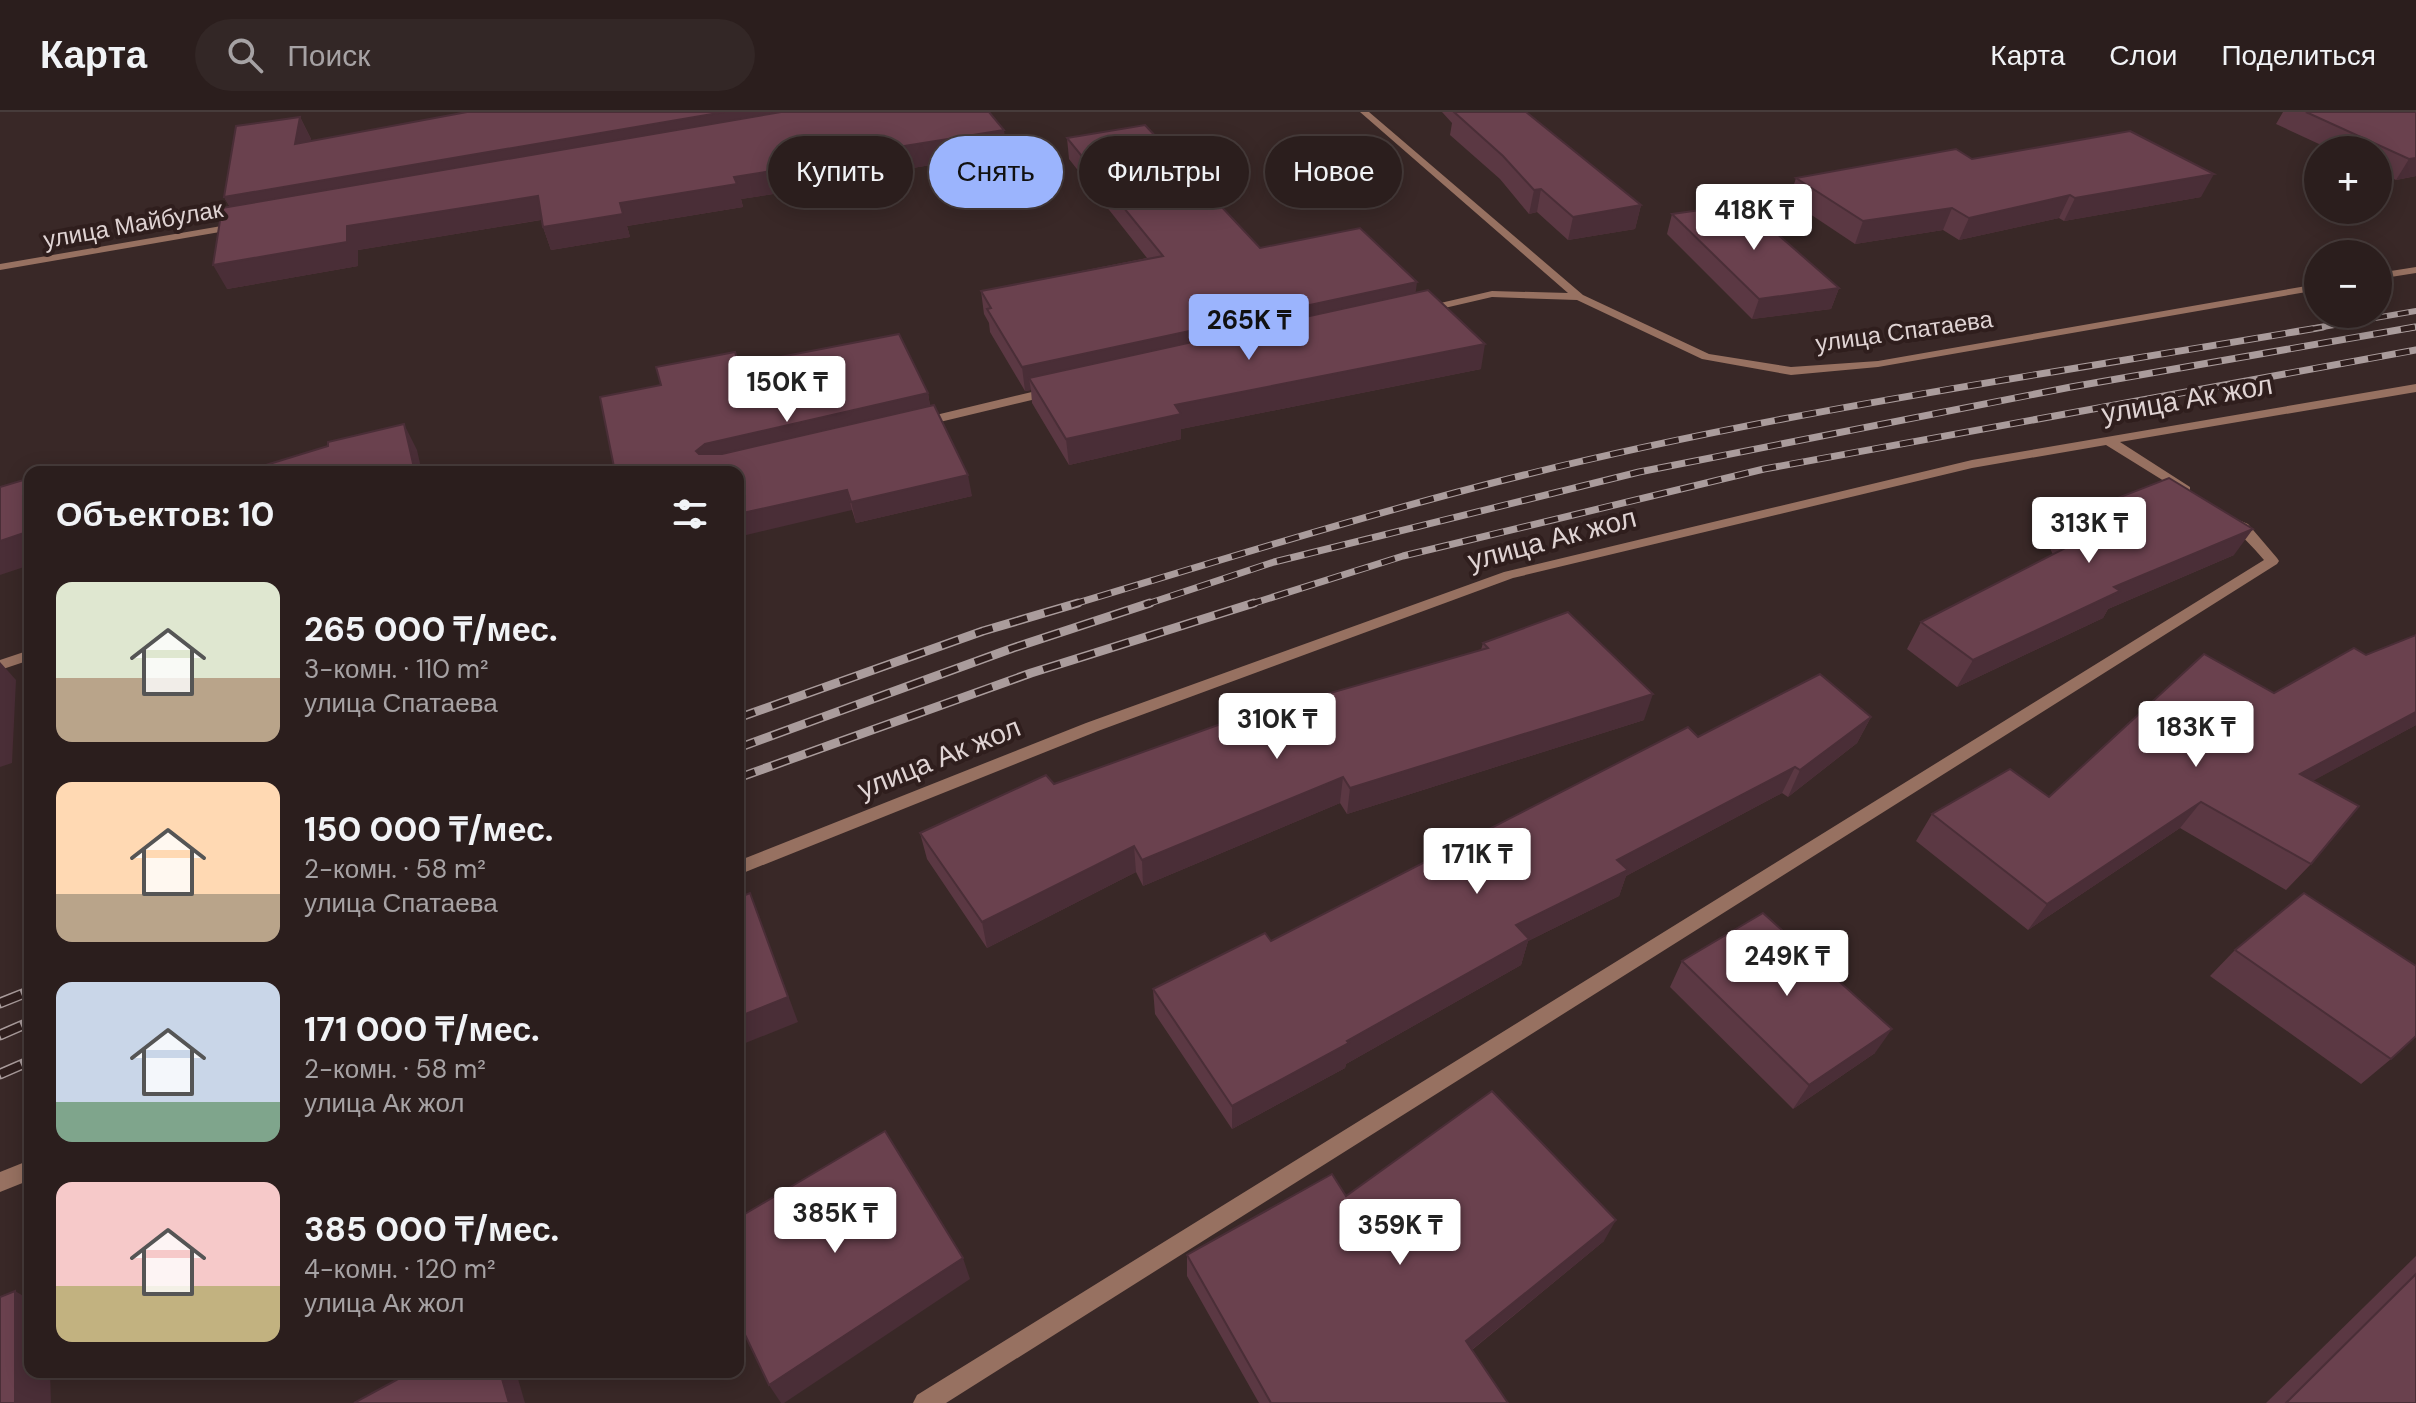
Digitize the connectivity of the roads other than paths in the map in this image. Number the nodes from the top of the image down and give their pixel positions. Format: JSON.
{"nodes":[{"id":1,"x":1364,"y":112,"type":"edge"},
{"id":2,"x":251,"y":224,"type":"edge"},
{"id":3,"x":0,"y":267,"type":"edge"},
{"id":4,"x":2416,"y":270,"type":"edge"},
{"id":5,"x":2392,"y":274,"type":"edge"},
{"id":6,"x":2304,"y":289,"type":"edge"},
{"id":7,"x":1579,"y":297,"type":"junction"},
{"id":8,"x":1416,"y":311,"type":"edge"},
{"id":9,"x":1068,"y":388,"type":"edge"},
{"id":10,"x":2416,"y":388,"type":"edge"},
{"id":11,"x":913,"y":424,"type":"edge"},
{"id":12,"x":2109,"y":441,"type":"junction"},
{"id":13,"x":24,"y":657,"type":"edge"},
{"id":14,"x":0,"y":665,"type":"edge"},
{"id":15,"x":744,"y":866,"type":"edge"},
{"id":16,"x":24,"y":1172,"type":"edge"},
{"id":17,"x":0,"y":1182,"type":"edge"},
{"id":18,"x":925,"y":1403,"type":"edge"}],
"edges":[{"from":1,"to":7,"type":"street"},
{"from":2,"to":3,"type":"street","name":"улица Майбулак"},
{"from":4,"to":5,"type":"street"},
{"from":6,"to":7,"type":"street","name":"улица Спатаева"},
{"from":7,"to":8,"type":"street","name":"улица Спатаева"},
{"from":9,"to":11,"type":"street"},
{"from":10,"to":12,"type":"street","name":"улица Ак жол"},
{"from":12,"to":15,"type":"street","name":"улица Ак жол"},
{"from":12,"to":18,"type":"street"},
{"from":13,"to":14,"type":"street"},
{"from":16,"to":17,"type":"street"}]}
